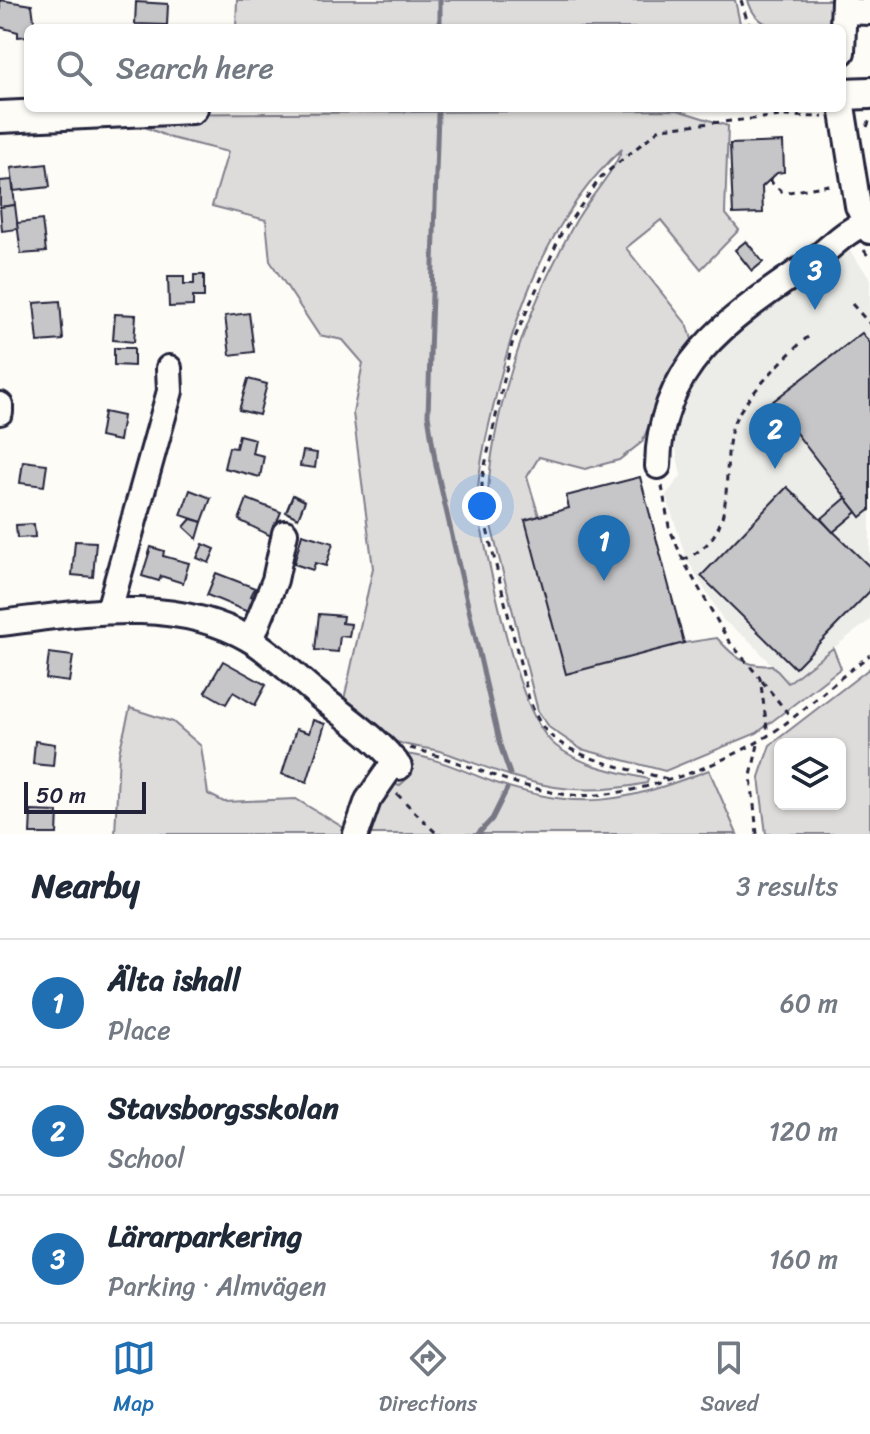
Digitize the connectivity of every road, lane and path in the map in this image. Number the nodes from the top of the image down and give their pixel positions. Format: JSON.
{"nodes":[{"id":1,"x":741,"y":0,"type":"edge"},
{"id":2,"x":844,"y":6,"type":"edge"},
{"id":3,"x":870,"y":12,"type":"edge"},
{"id":4,"x":748,"y":24,"type":"edge"},
{"id":5,"x":870,"y":93,"type":"edge"},
{"id":6,"x":846,"y":102,"type":"edge"},
{"id":7,"x":107,"y":112,"type":"edge"},
{"id":8,"x":804,"y":112,"type":"edge"},
{"id":9,"x":837,"y":112,"type":"edge"},
{"id":10,"x":0,"y":117,"type":"edge"},
{"id":11,"x":769,"y":180,"type":"dead end"},
{"id":12,"x":839,"y":183,"type":"dead end"},
{"id":13,"x":868,"y":226,"type":"edge"},
{"id":14,"x":852,"y":304,"type":"dead end"},
{"id":15,"x":870,"y":324,"type":"edge"},
{"id":16,"x":808,"y":337,"type":"dead end"},
{"id":17,"x":169,"y":368,"type":"dead end"},
{"id":18,"x":0,"y":405,"type":"edge"},
{"id":19,"x":0,"y":412,"type":"edge"},
{"id":20,"x":658,"y":466,"type":"joint"},
{"id":21,"x":285,"y":533,"type":"dead end"},
{"id":22,"x":683,"y":560,"type":"junction"},
{"id":23,"x":109,"y":610,"type":"junction"},
{"id":24,"x":0,"y":623,"type":"edge"},
{"id":25,"x":251,"y":640,"type":"junction"},
{"id":26,"x":870,"y":655,"type":"edge"},
{"id":27,"x":760,"y":678,"type":"junction"},
{"id":28,"x":791,"y":717,"type":"junction"},
{"id":29,"x":768,"y":735,"type":"junction"},
{"id":30,"x":759,"y":740,"type":"junction"},
{"id":31,"x":391,"y":764,"type":"junction"},
{"id":32,"x":667,"y":779,"type":"junction"},
{"id":33,"x":356,"y":834,"type":"edge"},
{"id":34,"x":437,"y":834,"type":"edge"},
{"id":35,"x":757,"y":834,"type":"edge"}],
"edges":[{"from":1,"to":4,"type":"path"},
{"from":2,"to":3,"type":"street"},
{"from":5,"to":6,"type":"main road"},
{"from":7,"to":10,"type":"main road"},
{"from":8,"to":32,"type":"path"},
{"from":9,"to":13,"type":"street"},
{"from":11,"to":12,"type":"path"},
{"from":13,"to":20,"type":"street"},
{"from":14,"to":15,"type":"path"},
{"from":16,"to":22,"type":"path"},
{"from":17,"to":23,"type":"street"},
{"from":18,"to":19,"type":"street"},
{"from":20,"to":22,"type":"path"},
{"from":21,"to":25,"type":"street"},
{"from":22,"to":27,"type":"path"},
{"from":23,"to":24,"type":"street"},
{"from":23,"to":25,"type":"street"},
{"from":25,"to":31,"type":"street"},
{"from":26,"to":28,"type":"path"},
{"from":27,"to":28,"type":"path"},
{"from":27,"to":29,"type":"path"},
{"from":28,"to":29,"type":"path"},
{"from":29,"to":30,"type":"path"},
{"from":30,"to":32,"type":"path"},
{"from":30,"to":35,"type":"path"},
{"from":31,"to":32,"type":"path"},
{"from":31,"to":33,"type":"street"},
{"from":31,"to":34,"type":"path"}]}
